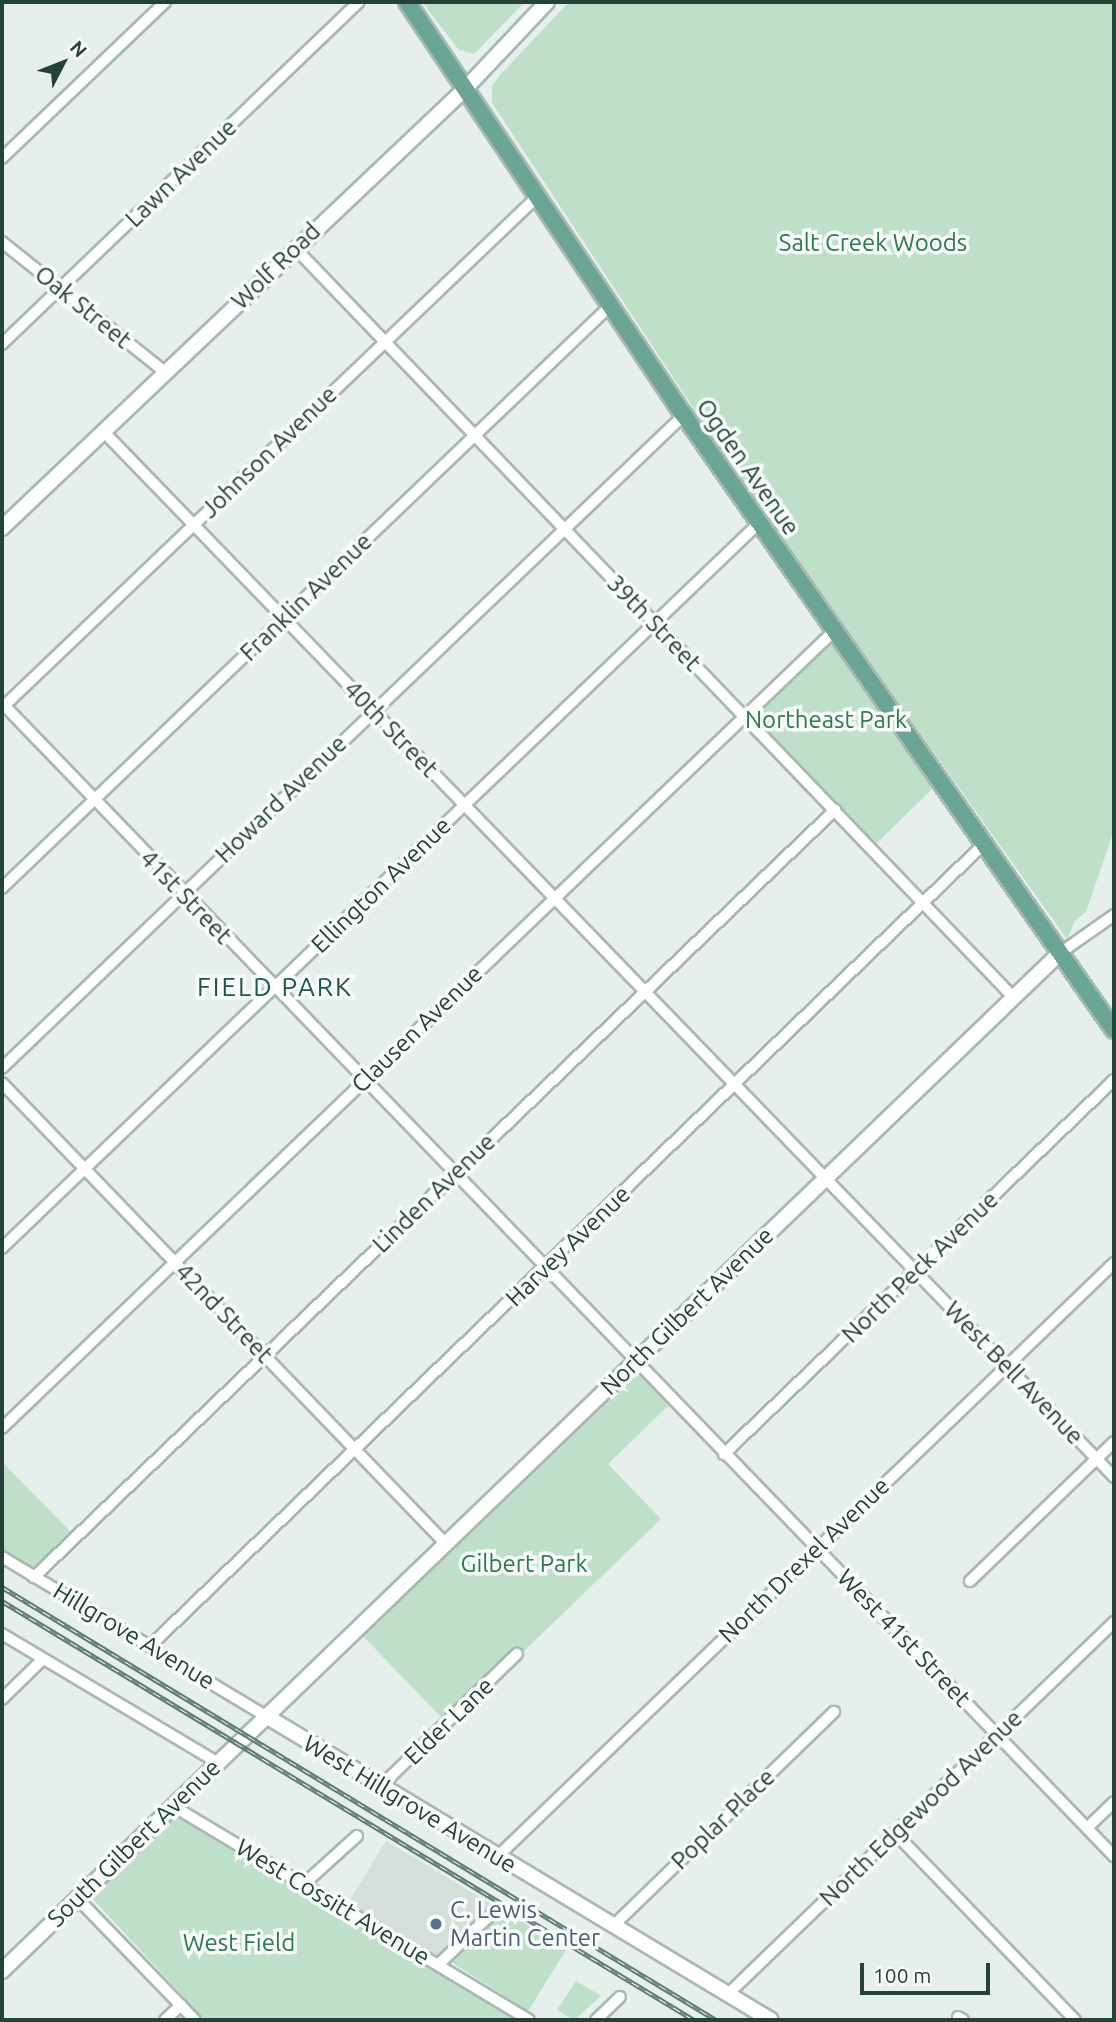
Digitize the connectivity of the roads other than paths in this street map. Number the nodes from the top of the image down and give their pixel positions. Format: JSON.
{"nodes":[{"id":1,"x":165,"y":2,"type":"edge"},
{"id":2,"x":359,"y":2,"type":"edge"},
{"id":3,"x":407,"y":2,"type":"edge"},
{"id":4,"x":547,"y":2,"type":"edge"},
{"id":5,"x":466,"y":88,"type":"junction"},
{"id":6,"x":2,"y":158,"type":"edge"},
{"id":7,"x":537,"y":197,"type":"junction"},
{"id":8,"x":2,"y":242,"type":"edge"},
{"id":9,"x":295,"y":248,"type":"junction"},
{"id":10,"x":60,"y":288,"type":"junction"},
{"id":11,"x":610,"y":306,"type":"junction"},
{"id":12,"x":384,"y":342,"type":"junction"},
{"id":13,"x":2,"y":344,"type":"edge"},
{"id":14,"x":164,"y":372,"type":"junction"},
{"id":15,"x":684,"y":415,"type":"junction"},
{"id":16,"x":103,"y":431,"type":"junction"},
{"id":17,"x":474,"y":436,"type":"junction"},
{"id":18,"x":760,"y":522,"type":"junction"},
{"id":19,"x":193,"y":524,"type":"junction"},
{"id":20,"x":2,"y":528,"type":"edge"},
{"id":21,"x":564,"y":530,"type":"junction"},
{"id":22,"x":285,"y":618,"type":"junction"},
{"id":23,"x":654,"y":623,"type":"junction"},
{"id":24,"x":834,"y":631,"type":"junction"},
{"id":25,"x":3,"y":705,"type":"edge"},
{"id":26,"x":374,"y":710,"type":"junction"},
{"id":27,"x":744,"y":717,"type":"junction"},
{"id":28,"x":93,"y":800,"type":"junction"},
{"id":29,"x":464,"y":804,"type":"junction"},
{"id":30,"x":835,"y":810,"type":"junction"},
{"id":31,"x":984,"y":844,"type":"junction"},
{"id":32,"x":2,"y":888,"type":"edge"},
{"id":33,"x":183,"y":893,"type":"junction"},
{"id":34,"x":554,"y":898,"type":"junction"},
{"id":35,"x":924,"y":904,"type":"junction"},
{"id":36,"x":1114,"y":915,"type":"edge"},
{"id":37,"x":1060,"y":953,"type":"junction"},
{"id":38,"x":274,"y":987,"type":"junction"},
{"id":39,"x":644,"y":992,"type":"junction"},
{"id":40,"x":1013,"y":997,"type":"junction"},
{"id":41,"x":1114,"y":1030,"type":"edge"},
{"id":42,"x":2,"y":1068,"type":"edge"},
{"id":43,"x":365,"y":1080,"type":"junction"},
{"id":44,"x":1114,"y":1080,"type":"edge"},
{"id":45,"x":2,"y":1083,"type":"edge"},
{"id":46,"x":736,"y":1086,"type":"junction"},
{"id":47,"x":85,"y":1168,"type":"junction"},
{"id":48,"x":455,"y":1174,"type":"junction"},
{"id":49,"x":824,"y":1179,"type":"junction"},
{"id":50,"x":2,"y":1248,"type":"edge"},
{"id":51,"x":175,"y":1262,"type":"junction"},
{"id":52,"x":1114,"y":1263,"type":"edge"},
{"id":53,"x":544,"y":1267,"type":"junction"},
{"id":54,"x":916,"y":1272,"type":"junction"},
{"id":55,"x":265,"y":1355,"type":"junction"},
{"id":56,"x":635,"y":1361,"type":"junction"},
{"id":57,"x":1006,"y":1365,"type":"junction"},
{"id":58,"x":2,"y":1428,"type":"edge"},
{"id":59,"x":1114,"y":1442,"type":"edge"},
{"id":60,"x":355,"y":1450,"type":"junction"},
{"id":61,"x":724,"y":1454,"type":"junction"},
{"id":62,"x":1097,"y":1459,"type":"junction"},
{"id":63,"x":1114,"y":1477,"type":"edge"},
{"id":64,"x":445,"y":1543,"type":"junction"},
{"id":65,"x":816,"y":1548,"type":"junction"},
{"id":66,"x":2,"y":1557,"type":"edge"},
{"id":67,"x":34,"y":1577,"type":"junction"},
{"id":68,"x":970,"y":1581,"type":"dead end"},
{"id":69,"x":1114,"y":1622,"type":"edge"},
{"id":70,"x":2,"y":1634,"type":"edge"},
{"id":71,"x":150,"y":1646,"type":"junction"},
{"id":72,"x":517,"y":1654,"type":"dead end"},
{"id":73,"x":43,"y":1660,"type":"junction"},
{"id":74,"x":2,"y":1699,"type":"edge"},
{"id":75,"x":834,"y":1712,"type":"dead end"},
{"id":76,"x":266,"y":1716,"type":"junction"},
{"id":77,"x":997,"y":1735,"type":"junction"},
{"id":78,"x":218,"y":1763,"type":"junction"},
{"id":79,"x":380,"y":1787,"type":"junction"},
{"id":80,"x":1114,"y":1802,"type":"edge"},
{"id":81,"x":173,"y":1805,"type":"junction"},
{"id":82,"x":1087,"y":1828,"type":"junction"},
{"id":83,"x":895,"y":1833,"type":"junction"},
{"id":84,"x":357,"y":1836,"type":"dead end"},
{"id":85,"x":1114,"y":1856,"type":"edge"},
{"id":86,"x":496,"y":1858,"type":"junction"},
{"id":87,"x":305,"y":1883,"type":"junction"},
{"id":88,"x":78,"y":1898,"type":"junction"},
{"id":89,"x":488,"y":1917,"type":"dead end"},
{"id":90,"x":613,"y":1926,"type":"junction"},
{"id":91,"x":438,"y":1965,"type":"junction"},
{"id":92,"x":2,"y":1971,"type":"edge"},
{"id":93,"x":728,"y":1994,"type":"junction"},
{"id":94,"x":620,"y":1997,"type":"dead end"},
{"id":95,"x":181,"y":2005,"type":"junction"},
{"id":96,"x":165,"y":2020,"type":"edge"},
{"id":97,"x":195,"y":2020,"type":"edge"},
{"id":98,"x":529,"y":2020,"type":"edge"},
{"id":99,"x":596,"y":2020,"type":"edge"},
{"id":100,"x":771,"y":2020,"type":"edge"},
{"id":101,"x":1074,"y":2020,"type":"edge"}],
"edges":[{"from":1,"to":6,"type":"street"},
{"from":2,"to":10,"type":"street","name":"Lawn Avenue"},
{"from":3,"to":5,"type":"main road","name":"Ogden Avenue"},
{"from":4,"to":5,"type":"street","name":"Wolf Road"},
{"from":5,"to":7,"type":"main road","name":"Ogden Avenue"},
{"from":5,"to":9,"type":"street","name":"Wolf Road"},
{"from":7,"to":11,"type":"main road","name":"Ogden Avenue"},
{"from":7,"to":12,"type":"street","name":"Johnson Avenue"},
{"from":8,"to":10,"type":"street","name":"Oak Street"},
{"from":9,"to":12,"type":"street","name":"39th Street"},
{"from":9,"to":14,"type":"street","name":"Wolf Road"},
{"from":10,"to":13,"type":"street","name":"Lawn Avenue"},
{"from":10,"to":14,"type":"street","name":"Oak Street"},
{"from":11,"to":15,"type":"main road","name":"Ogden Avenue"},
{"from":11,"to":17,"type":"street","name":"Franklin Avenue"},
{"from":12,"to":17,"type":"street","name":"39th Street"},
{"from":12,"to":19,"type":"street","name":"Johnson Avenue"},
{"from":14,"to":16,"type":"street","name":"Wolf Road"},
{"from":15,"to":18,"type":"main road","name":"Ogden Avenue"},
{"from":15,"to":21,"type":"street","name":"Howard Avenue"},
{"from":16,"to":19,"type":"street","name":"40th Street"},
{"from":16,"to":20,"type":"street","name":"Wolf Road"},
{"from":17,"to":21,"type":"street","name":"39th Street"},
{"from":17,"to":22,"type":"street","name":"Franklin Avenue"},
{"from":18,"to":23,"type":"street","name":"Ellington Avenue"},
{"from":18,"to":24,"type":"main road","name":"Ogden Avenue"},
{"from":19,"to":22,"type":"street","name":"40th Street"},
{"from":19,"to":25,"type":"street","name":"Johnson Avenue"},
{"from":21,"to":23,"type":"street","name":"39th Street"},
{"from":21,"to":26,"type":"street","name":"Howard Avenue"},
{"from":22,"to":26,"type":"street","name":"40th Street"},
{"from":22,"to":28,"type":"street","name":"Franklin Avenue"},
{"from":23,"to":27,"type":"street","name":"39th Street"},
{"from":23,"to":29,"type":"street","name":"Ellington Avenue"},
{"from":24,"to":27,"type":"street","name":"Clausen Avenue"},
{"from":24,"to":31,"type":"main road","name":"Ogden Avenue"},
{"from":25,"to":28,"type":"street","name":"41st Street"},
{"from":26,"to":29,"type":"street","name":"40th Street"},
{"from":26,"to":33,"type":"street","name":"Howard Avenue"},
{"from":27,"to":30,"type":"street","name":"39th Street"},
{"from":27,"to":34,"type":"street","name":"Clausen Avenue"},
{"from":28,"to":32,"type":"street","name":"Franklin Avenue"},
{"from":28,"to":33,"type":"street","name":"41st Street"},
{"from":29,"to":34,"type":"street","name":"40th Street"},
{"from":29,"to":38,"type":"street","name":"Ellington Avenue"},
{"from":30,"to":35,"type":"street","name":"39th Street"},
{"from":30,"to":39,"type":"street","name":"Linden Avenue"},
{"from":31,"to":35,"type":"street","name":"Harvey Avenue"},
{"from":31,"to":37,"type":"main road","name":"Ogden Avenue"},
{"from":33,"to":38,"type":"street","name":"41st Street"},
{"from":33,"to":42,"type":"street","name":"Howard Avenue"},
{"from":34,"to":39,"type":"street","name":"40th Street"},
{"from":34,"to":43,"type":"street","name":"Clausen Avenue"},
{"from":35,"to":40,"type":"street","name":"39th Street"},
{"from":35,"to":46,"type":"street","name":"Harvey Avenue"},
{"from":36,"to":37,"type":"street","name":"North Gilbert Avenue"},
{"from":37,"to":40,"type":"street","name":"North Gilbert Avenue"},
{"from":37,"to":41,"type":"main road","name":"Ogden Avenue"},
{"from":38,"to":43,"type":"street","name":"41st Street"},
{"from":38,"to":47,"type":"street","name":"Ellington Avenue"},
{"from":39,"to":46,"type":"street","name":"40th Street"},
{"from":39,"to":48,"type":"street","name":"Linden Avenue"},
{"from":40,"to":49,"type":"street","name":"North Gilbert Avenue"},
{"from":43,"to":48,"type":"street","name":"41st Street"},
{"from":43,"to":51,"type":"street","name":"Clausen Avenue"},
{"from":44,"to":54,"type":"street","name":"North Peck Avenue"},
{"from":45,"to":47,"type":"street","name":"42nd Street"},
{"from":46,"to":49,"type":"street","name":"40th Street"},
{"from":46,"to":53,"type":"street","name":"Harvey Avenue"},
{"from":47,"to":50,"type":"street","name":"Ellington Avenue"},
{"from":47,"to":51,"type":"street","name":"42nd Street"},
{"from":48,"to":53,"type":"street","name":"41st Street"},
{"from":48,"to":55,"type":"street","name":"Linden Avenue"},
{"from":49,"to":54,"type":"street","name":"West Bell Avenue"},
{"from":49,"to":56,"type":"street","name":"North Gilbert Avenue"},
{"from":51,"to":55,"type":"street","name":"42nd Street"},
{"from":51,"to":58,"type":"street","name":"Clausen Avenue"},
{"from":52,"to":57,"type":"street","name":"North Drexel Avenue"},
{"from":53,"to":56,"type":"street","name":"41st Street"},
{"from":53,"to":60,"type":"street","name":"Harvey Avenue"},
{"from":54,"to":57,"type":"street","name":"West Bell Avenue"},
{"from":54,"to":61,"type":"street","name":"North Peck Avenue"},
{"from":55,"to":60,"type":"street","name":"42nd Street"},
{"from":55,"to":67,"type":"street","name":"Linden Avenue"},
{"from":56,"to":61,"type":"street","name":"West 41st Street"},
{"from":56,"to":64,"type":"street","name":"North Gilbert Avenue"},
{"from":57,"to":62,"type":"street","name":"West Bell Avenue"},
{"from":57,"to":65,"type":"street","name":"North Drexel Avenue"},
{"from":59,"to":62,"type":"street"},
{"from":60,"to":64,"type":"street","name":"42nd Street"},
{"from":60,"to":71,"type":"street","name":"Harvey Avenue"},
{"from":61,"to":65,"type":"street","name":"West 41st Street"},
{"from":62,"to":63,"type":"street","name":"West Bell Avenue"},
{"from":62,"to":68,"type":"street"},
{"from":64,"to":76,"type":"street","name":"North Gilbert Avenue"},
{"from":65,"to":77,"type":"street","name":"West 41st Street"},
{"from":65,"to":86,"type":"street","name":"North Drexel Avenue"},
{"from":66,"to":67,"type":"street","name":"Hillgrove Avenue"},
{"from":67,"to":71,"type":"street","name":"Hillgrove Avenue"},
{"from":69,"to":77,"type":"street","name":"North Edgewood Avenue"},
{"from":70,"to":73,"type":"street"},
{"from":71,"to":76,"type":"street","name":"Hillgrove Avenue"},
{"from":72,"to":79,"type":"street","name":"Elder Lane"},
{"from":73,"to":74,"type":"street"},
{"from":73,"to":78,"type":"street"},
{"from":75,"to":90,"type":"street","name":"Poplar Place"},
{"from":76,"to":78,"type":"street","name":"South Gilbert Avenue"},
{"from":76,"to":79,"type":"street","name":"West Hillgrove Avenue"},
{"from":77,"to":82,"type":"street","name":"West 41st Street"},
{"from":77,"to":83,"type":"street","name":"North Edgewood Avenue"},
{"from":78,"to":81,"type":"street","name":"South Gilbert Avenue"},
{"from":79,"to":86,"type":"street","name":"West Hillgrove Avenue"},
{"from":80,"to":82,"type":"street"},
{"from":81,"to":87,"type":"street","name":"West Cossitt Avenue"},
{"from":81,"to":88,"type":"street","name":"South Gilbert Avenue"},
{"from":82,"to":85,"type":"street","name":"West 41st Street"},
{"from":83,"to":93,"type":"street","name":"North Edgewood Avenue"},
{"from":83,"to":101,"type":"street"},
{"from":84,"to":87,"type":"street"},
{"from":86,"to":90,"type":"street","name":"West Hillgrove Avenue"},
{"from":87,"to":91,"type":"street","name":"West Cossitt Avenue"},
{"from":88,"to":92,"type":"street","name":"South Gilbert Avenue"},
{"from":88,"to":95,"type":"street"},
{"from":89,"to":91,"type":"street"},
{"from":90,"to":93,"type":"street","name":"West Hillgrove Avenue"},
{"from":91,"to":98,"type":"street","name":"West Cossitt Avenue"},
{"from":93,"to":100,"type":"street","name":"West Hillgrove Avenue"},
{"from":94,"to":99,"type":"street"},
{"from":95,"to":96,"type":"street"},
{"from":95,"to":97,"type":"street"}]}
